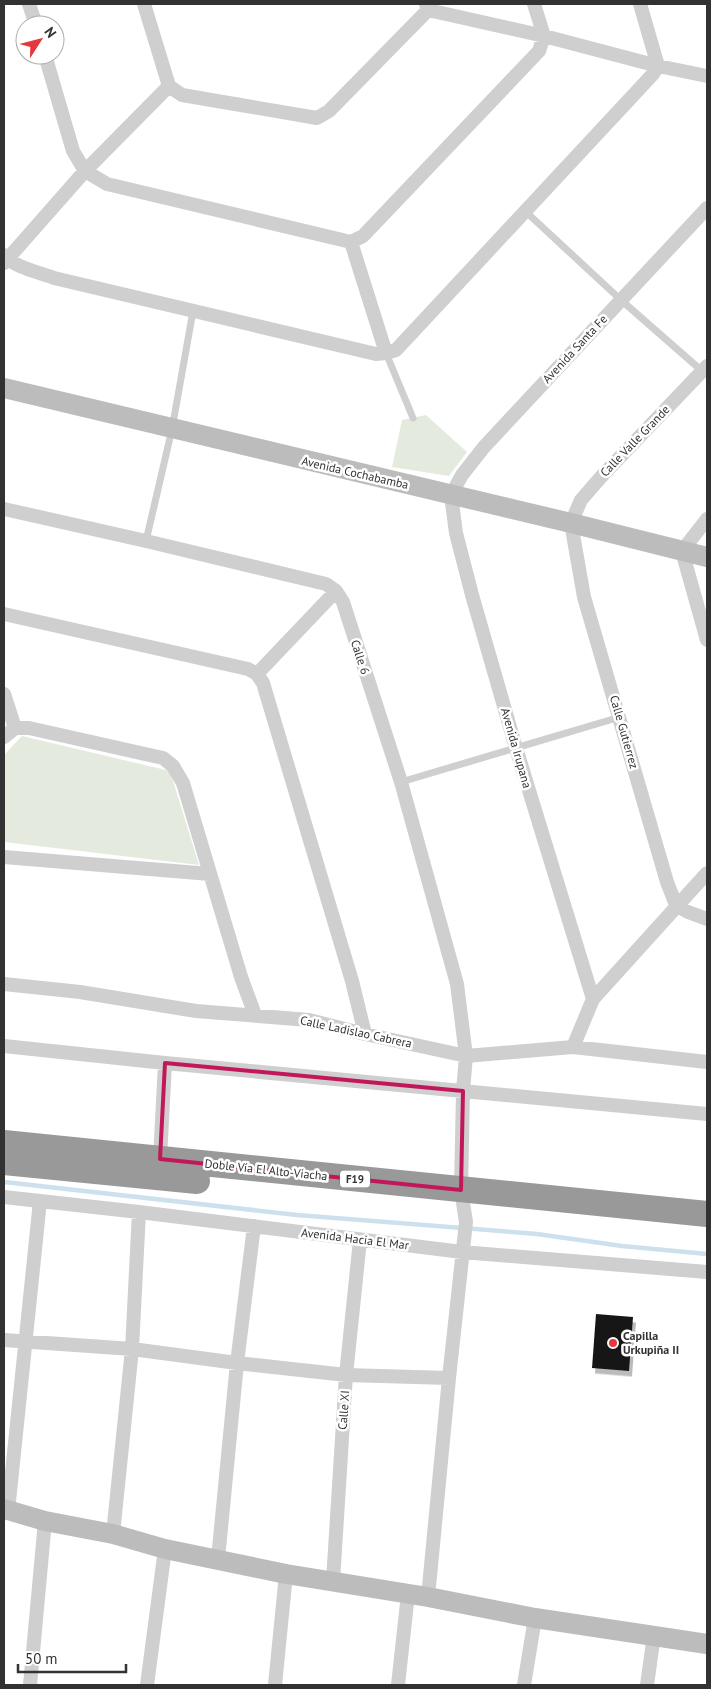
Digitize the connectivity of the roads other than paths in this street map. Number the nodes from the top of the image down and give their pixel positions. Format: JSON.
{"nodes":[{"id":1,"x":144,"y":4,"type":"edge"},
{"id":2,"x":534,"y":4,"type":"edge"},
{"id":3,"x":640,"y":4,"type":"edge"},
{"id":4,"x":427,"y":7,"type":"edge"},
{"id":5,"x":544,"y":36,"type":"junction"},
{"id":6,"x":47,"y":65,"type":"edge"},
{"id":7,"x":658,"y":66,"type":"junction"},
{"id":8,"x":707,"y":76,"type":"edge"},
{"id":9,"x":168,"y":86,"type":"junction"},
{"id":10,"x":84,"y":171,"type":"junction"},
{"id":11,"x":707,"y":208,"type":"edge"},
{"id":12,"x":525,"y":211,"type":"junction"},
{"id":13,"x":351,"y":242,"type":"junction"},
{"id":14,"x":5,"y":259,"type":"edge"},
{"id":15,"x":621,"y":300,"type":"junction"},
{"id":16,"x":194,"y":310,"type":"junction"},
{"id":17,"x":386,"y":354,"type":"junction"},
{"id":18,"x":704,"y":369,"type":"edge"},
{"id":19,"x":4,"y":388,"type":"edge"},
{"id":20,"x":413,"y":418,"type":"dead end"},
{"id":21,"x":172,"y":429,"type":"junction"},
{"id":22,"x":451,"y":495,"type":"junction"},
{"id":23,"x":4,"y":509,"type":"edge"},
{"id":24,"x":707,"y":519,"type":"edge"},
{"id":25,"x":571,"y":523,"type":"junction"},
{"id":26,"x":146,"y":541,"type":"junction"},
{"id":27,"x":682,"y":551,"type":"junction"},
{"id":28,"x":707,"y":557,"type":"edge"},
{"id":29,"x":336,"y":591,"type":"junction"},
{"id":30,"x":4,"y":614,"type":"edge"},
{"id":31,"x":707,"y":640,"type":"edge"},
{"id":32,"x":257,"y":674,"type":"junction"},
{"id":33,"x":4,"y":694,"type":"edge"},
{"id":34,"x":620,"y":717,"type":"junction"},
{"id":35,"x":9,"y":733,"type":"edge"},
{"id":36,"x":516,"y":748,"type":"junction"},
{"id":37,"x":401,"y":782,"type":"junction"},
{"id":38,"x":4,"y":857,"type":"edge"},
{"id":39,"x":707,"y":873,"type":"edge"},
{"id":40,"x":210,"y":874,"type":"junction"},
{"id":41,"x":676,"y":905,"type":"junction"},
{"id":42,"x":707,"y":919,"type":"edge"},
{"id":43,"x":4,"y":984,"type":"edge"},
{"id":44,"x":593,"y":998,"type":"junction"},
{"id":45,"x":255,"y":1015,"type":"junction"},
{"id":46,"x":365,"y":1034,"type":"junction"},
{"id":47,"x":4,"y":1046,"type":"edge"},
{"id":48,"x":574,"y":1047,"type":"junction"},
{"id":49,"x":466,"y":1056,"type":"junction"},
{"id":50,"x":707,"y":1062,"type":"edge"},
{"id":51,"x":165,"y":1063,"type":"junction"},
{"id":52,"x":463,"y":1091,"type":"junction"},
{"id":53,"x":707,"y":1114,"type":"edge"},
{"id":54,"x":4,"y":1143,"type":"edge"},
{"id":55,"x":160,"y":1159,"type":"junction"},
{"id":56,"x":4,"y":1162,"type":"edge"},
{"id":57,"x":4,"y":1198,"type":"edge"},
{"id":58,"x":40,"y":1201,"type":"junction"},
{"id":59,"x":464,"y":1206,"type":"junction"},
{"id":60,"x":140,"y":1212,"type":"junction"},
{"id":61,"x":707,"y":1214,"type":"edge"},
{"id":62,"x":254,"y":1226,"type":"junction"},
{"id":63,"x":707,"y":1232,"type":"edge"},
{"id":64,"x":360,"y":1240,"type":"junction"},
{"id":65,"x":462,"y":1252,"type":"junction"},
{"id":66,"x":707,"y":1272,"type":"edge"},
{"id":67,"x":4,"y":1340,"type":"edge"},
{"id":68,"x":26,"y":1342,"type":"junction"},
{"id":69,"x":132,"y":1349,"type":"junction"},
{"id":70,"x":237,"y":1364,"type":"junction"},
{"id":71,"x":346,"y":1375,"type":"junction"},
{"id":72,"x":449,"y":1378,"type":"junction"},
{"id":73,"x":6,"y":1510,"type":"edge"},
{"id":74,"x":45,"y":1520,"type":"junction"},
{"id":75,"x":113,"y":1534,"type":"junction"},
{"id":76,"x":165,"y":1549,"type":"junction"},
{"id":77,"x":218,"y":1560,"type":"junction"},
{"id":78,"x":286,"y":1574,"type":"junction"},
{"id":79,"x":333,"y":1581,"type":"junction"},
{"id":80,"x":408,"y":1594,"type":"junction"},
{"id":81,"x":428,"y":1597,"type":"junction"},
{"id":82,"x":535,"y":1618,"type":"junction"},
{"id":83,"x":654,"y":1635,"type":"junction"},
{"id":84,"x":707,"y":1644,"type":"edge"},
{"id":85,"x":30,"y":1685,"type":"edge"},
{"id":86,"x":147,"y":1685,"type":"edge"},
{"id":87,"x":275,"y":1685,"type":"edge"},
{"id":88,"x":398,"y":1685,"type":"edge"},
{"id":89,"x":524,"y":1685,"type":"edge"},
{"id":90,"x":647,"y":1685,"type":"edge"}],
"edges":[{"from":1,"to":9,"type":"street"},
{"from":2,"to":5,"type":"street"},
{"from":3,"to":7,"type":"street"},
{"from":4,"to":5,"type":"street"},
{"from":4,"to":9,"type":"street"},
{"from":5,"to":7,"type":"street"},
{"from":5,"to":13,"type":"street"},
{"from":6,"to":10,"type":"street"},
{"from":7,"to":8,"type":"street"},
{"from":7,"to":12,"type":"street"},
{"from":9,"to":10,"type":"street"},
{"from":10,"to":13,"type":"street"},
{"from":10,"to":14,"type":"street"},
{"from":11,"to":15,"type":"street","name":"Avenida Santa Fe"},
{"from":12,"to":15,"type":"lane"},
{"from":12,"to":17,"type":"street"},
{"from":13,"to":17,"type":"street"},
{"from":14,"to":16,"type":"street"},
{"from":15,"to":18,"type":"lane"},
{"from":15,"to":22,"type":"street","name":"Avenida Santa Fe"},
{"from":16,"to":17,"type":"street"},
{"from":16,"to":21,"type":"lane"},
{"from":17,"to":20,"type":"lane"},
{"from":18,"to":25,"type":"street","name":"Calle Valle Grande"},
{"from":19,"to":21,"type":"street","name":"Avenida Cochabamba"},
{"from":21,"to":22,"type":"street","name":"Avenida Cochabamba"},
{"from":21,"to":26,"type":"lane"},
{"from":22,"to":25,"type":"street","name":"Avenida Cochabamba"},
{"from":22,"to":36,"type":"street","name":"Avenida Irupana"},
{"from":23,"to":26,"type":"street"},
{"from":24,"to":27,"type":"street"},
{"from":25,"to":27,"type":"street","name":"Avenida Cochabamba"},
{"from":25,"to":34,"type":"street","name":"Calle Gutierrez"},
{"from":26,"to":29,"type":"street"},
{"from":27,"to":28,"type":"street","name":"Avenida Cochabamba"},
{"from":27,"to":31,"type":"street"},
{"from":29,"to":32,"type":"street"},
{"from":29,"to":37,"type":"street","name":"Calle 6"},
{"from":30,"to":32,"type":"street"},
{"from":32,"to":46,"type":"street"},
{"from":33,"to":35,"type":"street"},
{"from":34,"to":36,"type":"lane"},
{"from":34,"to":41,"type":"street","name":"Calle Gutierrez"},
{"from":35,"to":40,"type":"street"},
{"from":36,"to":37,"type":"lane"},
{"from":36,"to":44,"type":"street","name":"Avenida Irupana"},
{"from":37,"to":49,"type":"street","name":"Calle 6"},
{"from":38,"to":40,"type":"street"},
{"from":39,"to":41,"type":"street"},
{"from":40,"to":45,"type":"street"},
{"from":41,"to":42,"type":"street"},
{"from":41,"to":44,"type":"street"},
{"from":43,"to":45,"type":"street","name":"Calle Ladislao Cabrera"},
{"from":44,"to":48,"type":"street"},
{"from":45,"to":46,"type":"street","name":"Calle Ladislao Cabrera"},
{"from":46,"to":49,"type":"street","name":"Calle Ladislao Cabrera"},
{"from":47,"to":51,"type":"street"},
{"from":48,"to":49,"type":"street","name":"Calle Ladislao Cabrera"},
{"from":48,"to":50,"type":"street","name":"Calle Ladislao Cabrera"},
{"from":49,"to":52,"type":"street","name":"Calle 6"},
{"from":51,"to":52,"type":"street"},
{"from":51,"to":55,"type":"street"},
{"from":52,"to":53,"type":"street"},
{"from":52,"to":59,"type":"street","name":"Calle 6"},
{"from":54,"to":55,"type":"highway","name":"Doble Vía El Alto-Viacha","number":"F19"},
{"from":55,"to":59,"type":"highway","name":"Doble Vía El Alto-Viacha","number":"F19"},
{"from":56,"to":59,"type":"highway","name":"Doble Vía El Alto-Viacha","number":"F19"},
{"from":57,"to":58,"type":"street","name":"Avenida Hacia El Mar"},
{"from":58,"to":60,"type":"street","name":"Avenida Hacia El Mar"},
{"from":58,"to":68,"type":"street"},
{"from":59,"to":61,"type":"highway","name":"Doble Vía El Alto-Viacha","number":"F19"},
{"from":59,"to":63,"type":"highway","name":"Doble Vía El Alto-Viacha","number":"F19"},
{"from":59,"to":65,"type":"street","name":"Calle 6"},
{"from":60,"to":62,"type":"street","name":"Avenida Hacia El Mar"},
{"from":60,"to":69,"type":"street"},
{"from":62,"to":64,"type":"street","name":"Avenida Hacia El Mar"},
{"from":62,"to":70,"type":"street"},
{"from":64,"to":65,"type":"street","name":"Avenida Hacia El Mar"},
{"from":64,"to":71,"type":"street","name":"Calle XI"},
{"from":65,"to":66,"type":"street","name":"Avenida Hacia El Mar"},
{"from":65,"to":72,"type":"street","name":"Calle 6"},
{"from":67,"to":68,"type":"street"},
{"from":68,"to":69,"type":"street"},
{"from":68,"to":73,"type":"street"},
{"from":69,"to":70,"type":"street"},
{"from":69,"to":75,"type":"street"},
{"from":70,"to":71,"type":"street"},
{"from":70,"to":77,"type":"street"},
{"from":71,"to":72,"type":"street"},
{"from":71,"to":79,"type":"street","name":"Calle XI"},
{"from":72,"to":81,"type":"street","name":"Calle 6"},
{"from":73,"to":74,"type":"street"},
{"from":74,"to":75,"type":"street"},
{"from":74,"to":85,"type":"street"},
{"from":75,"to":76,"type":"street"},
{"from":76,"to":77,"type":"street"},
{"from":76,"to":86,"type":"street"},
{"from":77,"to":78,"type":"street"},
{"from":78,"to":79,"type":"street"},
{"from":78,"to":87,"type":"street"},
{"from":79,"to":80,"type":"street"},
{"from":80,"to":81,"type":"street"},
{"from":80,"to":88,"type":"street"},
{"from":81,"to":82,"type":"street"},
{"from":82,"to":83,"type":"street"},
{"from":82,"to":89,"type":"street"},
{"from":83,"to":84,"type":"street"},
{"from":83,"to":90,"type":"street"}]}
